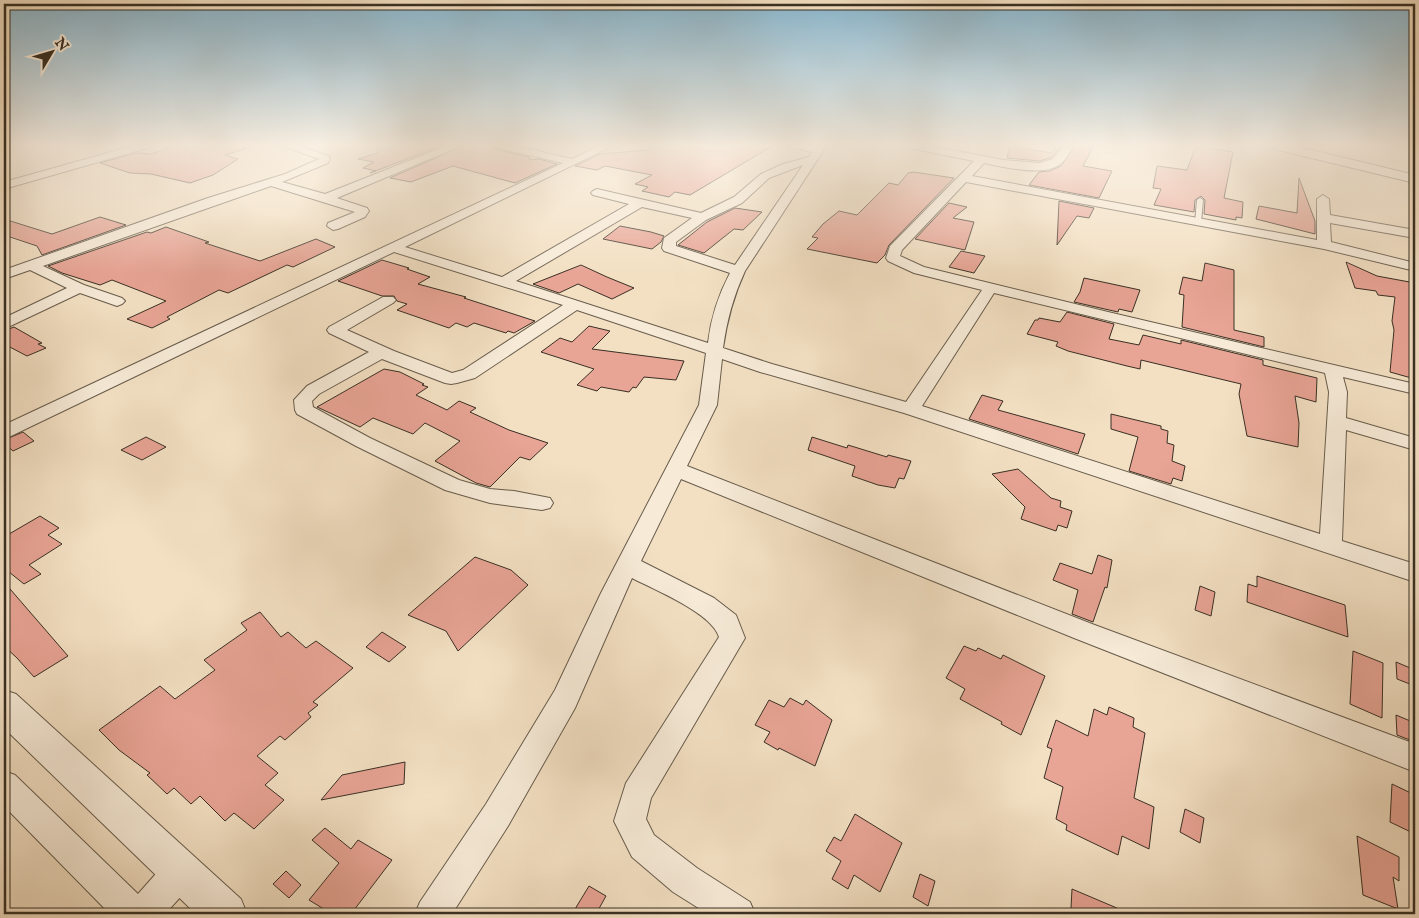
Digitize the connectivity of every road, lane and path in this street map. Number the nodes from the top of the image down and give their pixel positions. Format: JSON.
{"nodes":[{"id":1,"x":253,"y":188,"type":"edge"},
{"id":2,"x":290,"y":188,"type":"edge"},
{"id":3,"x":351,"y":188,"type":"edge"},
{"id":4,"x":518,"y":188,"type":"edge"},
{"id":5,"x":752,"y":188,"type":"edge"},
{"id":6,"x":793,"y":188,"type":"edge"},
{"id":7,"x":954,"y":188,"type":"edge"},
{"id":8,"x":1015,"y":188,"type":"edge"},
{"id":9,"x":596,"y":193,"type":"dead end"},
{"id":10,"x":326,"y":198,"type":"junction"},
{"id":11,"x":1323,"y":199,"type":"dead end"},
{"id":12,"x":1200,"y":200,"type":"dead end"},
{"id":13,"x":638,"y":204,"type":"junction"},
{"id":14,"x":702,"y":217,"type":"junction"},
{"id":15,"x":1324,"y":218,"type":"junction"},
{"id":16,"x":1198,"y":223,"type":"junction"},
{"id":17,"x":333,"y":226,"type":"dead end"},
{"id":18,"x":1415,"y":234,"type":"edge"},
{"id":19,"x":1324,"y":245,"type":"junction"},
{"id":20,"x":391,"y":247,"type":"junction"},
{"id":21,"x":30,"y":265,"type":"junction"},
{"id":22,"x":1415,"y":267,"type":"edge"},
{"id":23,"x":738,"y":270,"type":"junction"},
{"id":24,"x":4,"y":275,"type":"edge"},
{"id":25,"x":504,"y":282,"type":"junction"},
{"id":26,"x":991,"y":287,"type":"junction"},
{"id":27,"x":79,"y":288,"type":"junction"},
{"id":28,"x":388,"y":300,"type":"dead end"},
{"id":29,"x":117,"y":301,"type":"dead end"},
{"id":30,"x":575,"y":304,"type":"junction"},
{"id":31,"x":4,"y":324,"type":"edge"},
{"id":32,"x":714,"y":351,"type":"junction"},
{"id":33,"x":382,"y":352,"type":"junction"},
{"id":34,"x":1334,"y":371,"type":"junction"},
{"id":35,"x":1415,"y":389,"type":"edge"},
{"id":36,"x":911,"y":409,"type":"junction"},
{"id":37,"x":1336,"y":422,"type":"junction"},
{"id":38,"x":4,"y":432,"type":"edge"},
{"id":39,"x":1415,"y":444,"type":"edge"},
{"id":40,"x":677,"y":470,"type":"junction"},
{"id":41,"x":542,"y":503,"type":"dead end"},
{"id":42,"x":1330,"y":544,"type":"junction"},
{"id":43,"x":628,"y":565,"type":"junction"},
{"id":44,"x":1415,"y":573,"type":"edge"},
{"id":45,"x":4,"y":705,"type":"edge"},
{"id":46,"x":1415,"y":758,"type":"edge"},
{"id":47,"x":4,"y":785,"type":"edge"},
{"id":48,"x":181,"y":871,"type":"junction"},
{"id":49,"x":134,"y":914,"type":"edge"},
{"id":50,"x":143,"y":914,"type":"edge"},
{"id":51,"x":226,"y":914,"type":"edge"},
{"id":52,"x":432,"y":914,"type":"edge"},
{"id":53,"x":738,"y":914,"type":"edge"}],
"edges":[{"from":1,"to":21,"type":"street"},
{"from":2,"to":10,"type":"street"},
{"from":3,"to":10,"type":"street"},
{"from":4,"to":20,"type":"street"},
{"from":5,"to":14,"type":"street"},
{"from":6,"to":23,"type":"street"},
{"from":7,"to":26,"type":"street"},
{"from":8,"to":16,"type":"street"},
{"from":9,"to":13,"type":"street"},
{"from":10,"to":17,"type":"street"},
{"from":11,"to":15,"type":"street"},
{"from":12,"to":16,"type":"lane"},
{"from":13,"to":14,"type":"street"},
{"from":13,"to":25,"type":"street"},
{"from":14,"to":23,"type":"street"},
{"from":15,"to":18,"type":"street"},
{"from":15,"to":19,"type":"street"},
{"from":16,"to":19,"type":"street"},
{"from":19,"to":22,"type":"street"},
{"from":20,"to":25,"type":"street"},
{"from":20,"to":38,"type":"street"},
{"from":21,"to":24,"type":"street"},
{"from":21,"to":27,"type":"street"},
{"from":23,"to":32,"type":"street"},
{"from":25,"to":30,"type":"street"},
{"from":26,"to":34,"type":"street"},
{"from":26,"to":36,"type":"street"},
{"from":27,"to":29,"type":"street"},
{"from":27,"to":31,"type":"street"},
{"from":28,"to":33,"type":"street"},
{"from":30,"to":32,"type":"street"},
{"from":30,"to":33,"type":"street"},
{"from":32,"to":36,"type":"street"},
{"from":32,"to":40,"type":"street"},
{"from":33,"to":41,"type":"street"},
{"from":34,"to":35,"type":"street"},
{"from":34,"to":37,"type":"street"},
{"from":36,"to":42,"type":"street"},
{"from":37,"to":39,"type":"street"},
{"from":37,"to":42,"type":"street"},
{"from":40,"to":43,"type":"street"},
{"from":40,"to":46,"type":"street"},
{"from":42,"to":44,"type":"street"},
{"from":43,"to":52,"type":"street"},
{"from":43,"to":53,"type":"street"},
{"from":45,"to":48,"type":"street"},
{"from":47,"to":49,"type":"street"},
{"from":48,"to":50,"type":"street"},
{"from":48,"to":51,"type":"street"}]}
